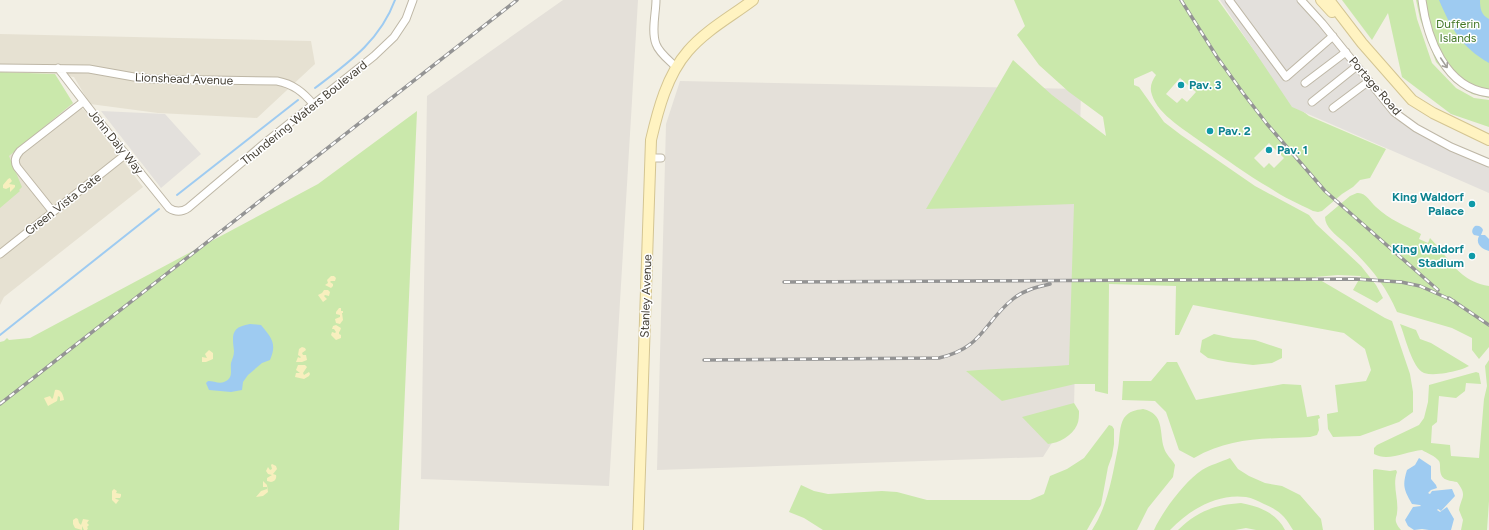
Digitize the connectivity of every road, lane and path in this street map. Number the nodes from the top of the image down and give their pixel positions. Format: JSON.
{"nodes":[{"id":1,"x":413,"y":0,"type":"edge"},
{"id":2,"x":656,"y":0,"type":"edge"},
{"id":3,"x":753,"y":0,"type":"edge"},
{"id":4,"x":1229,"y":0,"type":"edge"},
{"id":5,"x":1301,"y":0,"type":"edge"},
{"id":6,"x":1321,"y":0,"type":"edge"},
{"id":7,"x":1329,"y":0,"type":"edge"},
{"id":8,"x":1422,"y":0,"type":"edge"},
{"id":9,"x":1333,"y":36,"type":"junction"},
{"id":10,"x":1362,"y":43,"type":"junction"},
{"id":11,"x":1346,"y":52,"type":"junction"},
{"id":12,"x":1357,"y":66,"type":"junction"},
{"id":13,"x":0,"y":68,"type":"edge"},
{"id":14,"x":58,"y":68,"type":"junction"},
{"id":15,"x":677,"y":68,"type":"junction"},
{"id":16,"x":1369,"y":81,"type":"junction"},
{"id":17,"x":1305,"y":83,"type":"dead end"},
{"id":18,"x":1489,"y":93,"type":"edge"},
{"id":19,"x":83,"y":102,"type":"junction"},
{"id":20,"x":1312,"y":102,"type":"dead end"},
{"id":21,"x":313,"y":104,"type":"junction"},
{"id":22,"x":1333,"y":108,"type":"dead end"},
{"id":23,"x":1489,"y":140,"type":"edge"},
{"id":24,"x":126,"y":154,"type":"junction"},
{"id":25,"x":650,"y":158,"type":"junction"},
{"id":26,"x":661,"y":158,"type":"dead end"},
{"id":27,"x":1489,"y":163,"type":"edge"},
{"id":28,"x":178,"y":211,"type":"joint"},
{"id":29,"x":53,"y":212,"type":"junction"},
{"id":30,"x":0,"y":254,"type":"edge"},
{"id":31,"x":638,"y":530,"type":"edge"}],
"edges":[{"from":1,"to":21,"type":"street","name":"Thundering Waters Boulevard"},
{"from":2,"to":15,"type":"street"},
{"from":3,"to":15,"type":"main road","name":"Stanley Avenue"},
{"from":4,"to":9,"type":"street"},
{"from":5,"to":9,"type":"street","name":"Portage Road"},
{"from":6,"to":10,"type":"main road","name":"Portage Road"},
{"from":7,"to":10,"type":"main road","name":"Portage Road"},
{"from":8,"to":18,"type":"street","one_way":true},
{"from":9,"to":11,"type":"street","name":"Portage Road"},
{"from":10,"to":23,"type":"main road","name":"Portage Road"},
{"from":11,"to":12,"type":"street","name":"Portage Road"},
{"from":11,"to":17,"type":"street"},
{"from":12,"to":16,"type":"street","name":"Portage Road"},
{"from":12,"to":20,"type":"street"},
{"from":13,"to":14,"type":"street","name":"Lionshead Avenue"},
{"from":14,"to":19,"type":"street","name":"John Daly Way"},
{"from":14,"to":21,"type":"street","name":"Lionshead Avenue"},
{"from":15,"to":25,"type":"main road","name":"Stanley Avenue"},
{"from":16,"to":22,"type":"street"},
{"from":16,"to":27,"type":"street","name":"Portage Road"},
{"from":19,"to":24,"type":"street","name":"John Daly Way"},
{"from":19,"to":29,"type":"street"},
{"from":21,"to":28,"type":"street","name":"Thundering Waters Boulevard"},
{"from":24,"to":28,"type":"street","name":"John Daly Way"},
{"from":24,"to":29,"type":"street","name":"Green Vista Gate"},
{"from":25,"to":26,"type":"street"},
{"from":25,"to":31,"type":"main road","name":"Stanley Avenue"},
{"from":29,"to":30,"type":"street","name":"Green Vista Gate"}]}
